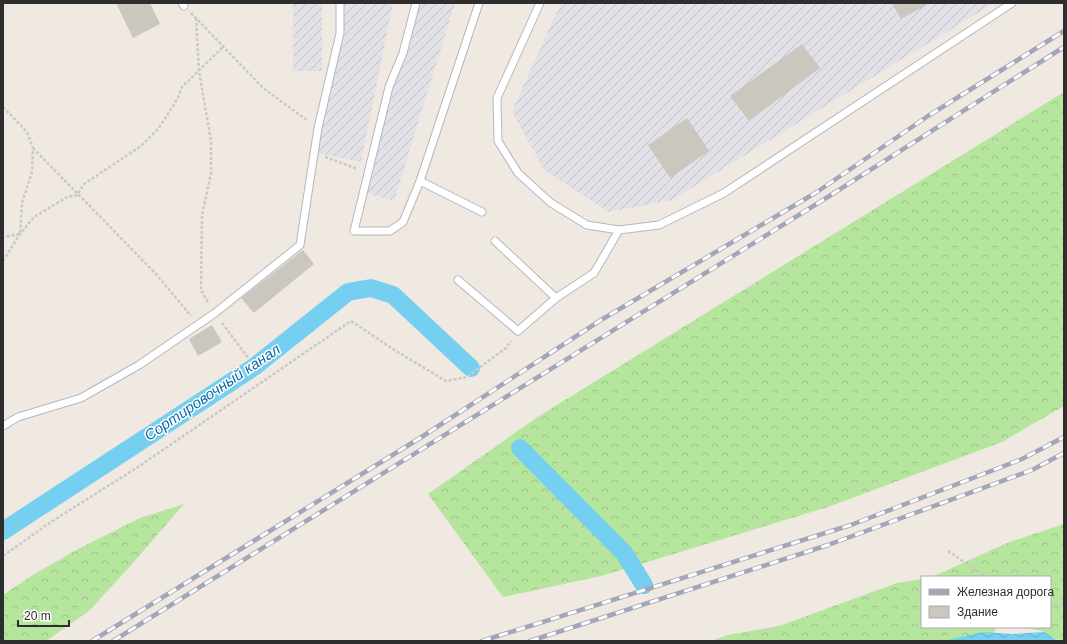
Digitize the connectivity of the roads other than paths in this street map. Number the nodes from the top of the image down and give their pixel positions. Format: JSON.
{"nodes":[{"id":1,"x":340,"y":3,"type":"edge"},
{"id":2,"x":416,"y":3,"type":"edge"},
{"id":3,"x":479,"y":3,"type":"edge"},
{"id":4,"x":540,"y":3,"type":"edge"},
{"id":5,"x":1012,"y":3,"type":"edge"},
{"id":6,"x":420,"y":181,"type":"junction"},
{"id":7,"x":482,"y":212,"type":"dead end"},
{"id":8,"x":619,"y":230,"type":"junction"},
{"id":9,"x":495,"y":241,"type":"dead end"},
{"id":10,"x":458,"y":280,"type":"dead end"},
{"id":11,"x":556,"y":298,"type":"junction"},
{"id":12,"x":3,"y":426,"type":"edge"}],
"edges":[{"from":1,"to":12,"type":"lane"},
{"from":2,"to":6,"type":"lane"},
{"from":3,"to":6,"type":"lane"},
{"from":4,"to":8,"type":"lane"},
{"from":5,"to":8,"type":"lane"},
{"from":6,"to":7,"type":"lane"},
{"from":8,"to":11,"type":"lane"},
{"from":9,"to":11,"type":"lane"},
{"from":10,"to":11,"type":"lane"}]}
